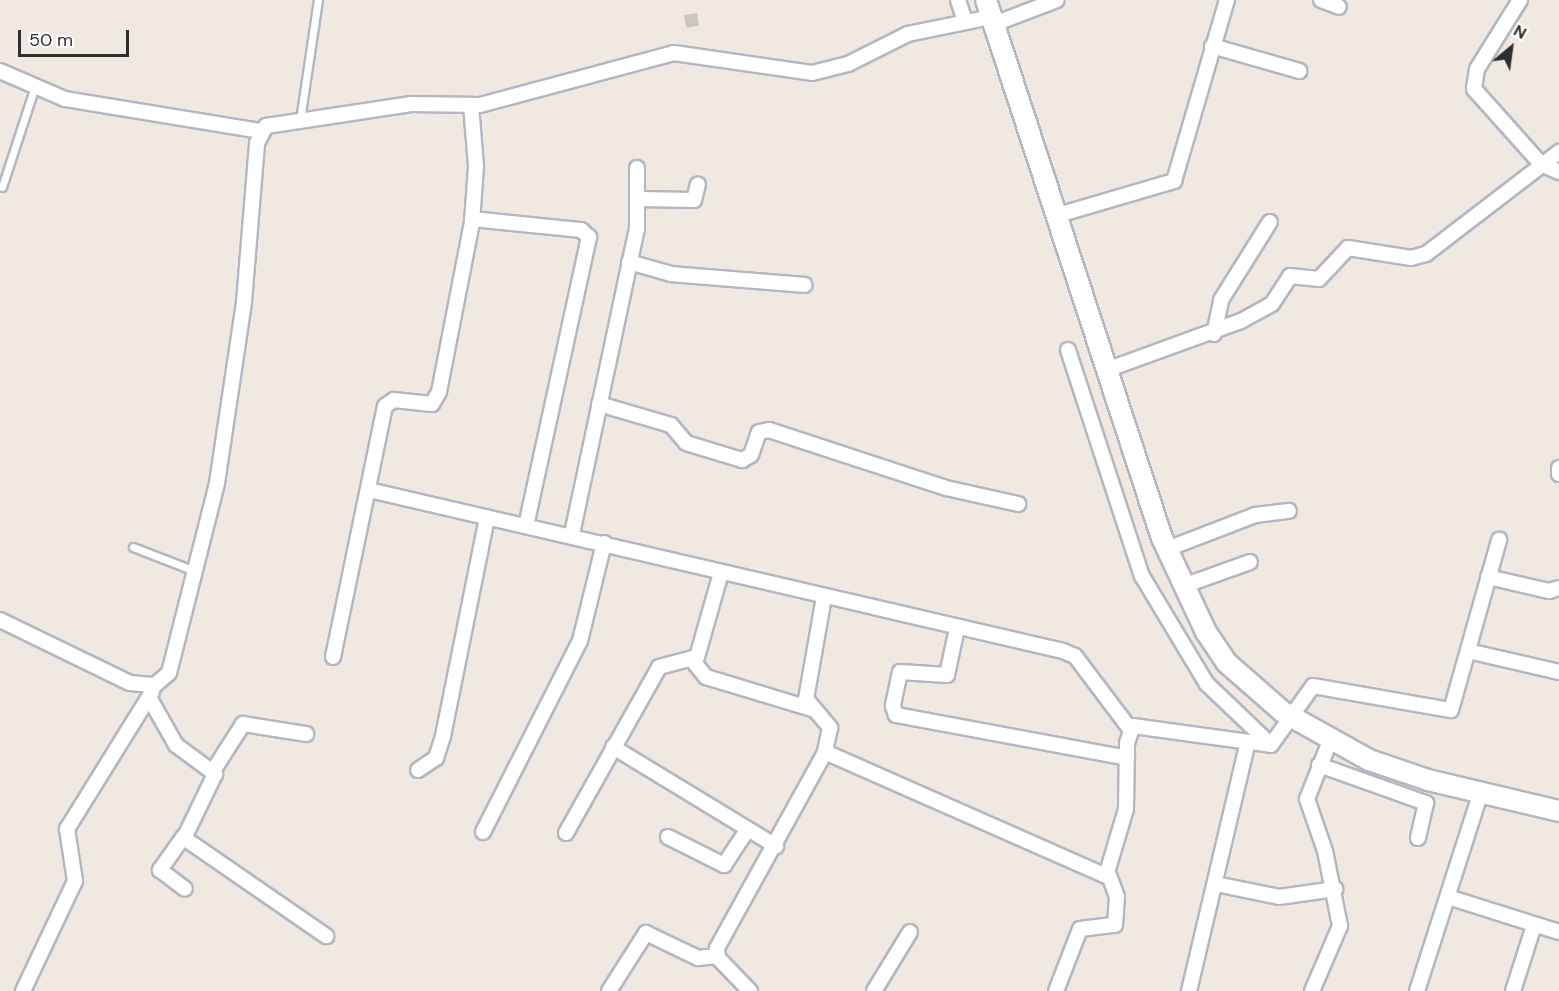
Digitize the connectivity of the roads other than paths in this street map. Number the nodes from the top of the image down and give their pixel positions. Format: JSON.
{"nodes":[{"id":1,"x":318,"y":0,"type":"edge"},
{"id":2,"x":958,"y":0,"type":"edge"},
{"id":3,"x":1058,"y":0,"type":"edge"},
{"id":4,"x":1227,"y":0,"type":"edge"},
{"id":5,"x":1320,"y":0,"type":"edge"},
{"id":6,"x":1520,"y":0,"type":"edge"},
{"id":7,"x":1339,"y":7,"type":"dead end"},
{"id":8,"x":990,"y":14,"type":"edge"},
{"id":9,"x":965,"y":21,"type":"junction"},
{"id":10,"x":1212,"y":46,"type":"junction"},
{"id":11,"x":0,"y":70,"type":"edge"},
{"id":12,"x":1299,"y":70,"type":"dead end"},
{"id":13,"x":34,"y":89,"type":"junction"},
{"id":14,"x":471,"y":105,"type":"junction"},
{"id":15,"x":299,"y":123,"type":"junction"},
{"id":16,"x":260,"y":131,"type":"junction"},
{"id":17,"x":1559,"y":152,"type":"edge"},
{"id":18,"x":1541,"y":164,"type":"junction"},
{"id":19,"x":637,"y":168,"type":"dead end"},
{"id":20,"x":1559,"y":172,"type":"edge"},
{"id":21,"x":698,"y":184,"type":"dead end"},
{"id":22,"x":2,"y":187,"type":"dead end"},
{"id":23,"x":638,"y":200,"type":"junction"},
{"id":24,"x":1058,"y":215,"type":"junction"},
{"id":25,"x":472,"y":219,"type":"junction"},
{"id":26,"x":1270,"y":222,"type":"dead end"},
{"id":27,"x":629,"y":262,"type":"junction"},
{"id":28,"x":805,"y":285,"type":"dead end"},
{"id":29,"x":1214,"y":334,"type":"junction"},
{"id":30,"x":1068,"y":350,"type":"dead end"},
{"id":31,"x":1109,"y":369,"type":"junction"},
{"id":32,"x":599,"y":404,"type":"junction"},
{"id":33,"x":1559,"y":468,"type":"edge"},
{"id":34,"x":1559,"y":474,"type":"edge"},
{"id":35,"x":369,"y":490,"type":"junction"},
{"id":36,"x":1018,"y":504,"type":"dead end"},
{"id":37,"x":1289,"y":511,"type":"dead end"},
{"id":38,"x":487,"y":517,"type":"junction"},
{"id":39,"x":526,"y":525,"type":"junction"},
{"id":40,"x":572,"y":534,"type":"junction"},
{"id":41,"x":1499,"y":540,"type":"dead end"},
{"id":42,"x":604,"y":543,"type":"junction"},
{"id":43,"x":133,"y":547,"type":"dead end"},
{"id":44,"x":1167,"y":549,"type":"junction"},
{"id":45,"x":1250,"y":562,"type":"dead end"},
{"id":46,"x":196,"y":572,"type":"junction"},
{"id":47,"x":721,"y":573,"type":"junction"},
{"id":48,"x":1488,"y":577,"type":"junction"},
{"id":49,"x":1183,"y":586,"type":"junction"},
{"id":50,"x":1559,"y":588,"type":"edge"},
{"id":51,"x":824,"y":597,"type":"junction"},
{"id":52,"x":0,"y":620,"type":"edge"},
{"id":53,"x":957,"y":628,"type":"junction"},
{"id":54,"x":1468,"y":651,"type":"junction"},
{"id":55,"x":333,"y":657,"type":"dead end"},
{"id":56,"x":693,"y":661,"type":"junction"},
{"id":57,"x":1559,"y":672,"type":"edge"},
{"id":58,"x":152,"y":692,"type":"junction"},
{"id":59,"x":812,"y":709,"type":"junction"},
{"id":60,"x":1289,"y":727,"type":"junction"},
{"id":61,"x":1130,"y":729,"type":"junction"},
{"id":62,"x":306,"y":734,"type":"dead end"},
{"id":63,"x":1247,"y":745,"type":"junction"},
{"id":64,"x":1271,"y":745,"type":"junction"},
{"id":65,"x":614,"y":747,"type":"junction"},
{"id":66,"x":825,"y":752,"type":"junction"},
{"id":67,"x":1325,"y":753,"type":"junction"},
{"id":68,"x":1127,"y":758,"type":"junction"},
{"id":69,"x":418,"y":770,"type":"dead end"},
{"id":70,"x":213,"y":771,"type":"junction"},
{"id":71,"x":1478,"y":800,"type":"junction"},
{"id":72,"x":1559,"y":811,"type":"edge"},
{"id":73,"x":748,"y":829,"type":"junction"},
{"id":74,"x":483,"y":831,"type":"dead end"},
{"id":75,"x":566,"y":833,"type":"dead end"},
{"id":76,"x":184,"y":836,"type":"junction"},
{"id":77,"x":668,"y":837,"type":"dead end"},
{"id":78,"x":1418,"y":838,"type":"dead end"},
{"id":79,"x":776,"y":846,"type":"junction"},
{"id":80,"x":1109,"y":875,"type":"junction"},
{"id":81,"x":1216,"y":884,"type":"junction"},
{"id":82,"x":185,"y":889,"type":"dead end"},
{"id":83,"x":1335,"y":889,"type":"junction"},
{"id":84,"x":1448,"y":897,"type":"junction"},
{"id":85,"x":1534,"y":925,"type":"junction"},
{"id":86,"x":910,"y":932,"type":"dead end"},
{"id":87,"x":1559,"y":932,"type":"edge"},
{"id":88,"x":326,"y":936,"type":"dead end"},
{"id":89,"x":717,"y":956,"type":"junction"},
{"id":90,"x":23,"y":991,"type":"edge"},
{"id":91,"x":609,"y":991,"type":"edge"},
{"id":92,"x":750,"y":991,"type":"edge"},
{"id":93,"x":874,"y":991,"type":"edge"},
{"id":94,"x":1056,"y":991,"type":"edge"},
{"id":95,"x":1190,"y":991,"type":"edge"},
{"id":96,"x":1312,"y":991,"type":"edge"},
{"id":97,"x":1417,"y":991,"type":"edge"},
{"id":98,"x":1513,"y":991,"type":"edge"}],
"edges":[{"from":1,"to":15,"type":"lane"},
{"from":2,"to":9,"type":"street"},
{"from":3,"to":8,"type":"street"},
{"from":4,"to":10,"type":"street"},
{"from":5,"to":7,"type":"street"},
{"from":6,"to":18,"type":"street"},
{"from":8,"to":9,"type":"street"},
{"from":8,"to":24,"type":"street"},
{"from":9,"to":14,"type":"street"},
{"from":10,"to":12,"type":"street"},
{"from":10,"to":24,"type":"street"},
{"from":11,"to":13,"type":"street"},
{"from":13,"to":16,"type":"street"},
{"from":13,"to":22,"type":"lane"},
{"from":14,"to":15,"type":"street"},
{"from":14,"to":25,"type":"street"},
{"from":15,"to":16,"type":"street"},
{"from":16,"to":46,"type":"street"},
{"from":17,"to":18,"type":"street"},
{"from":18,"to":20,"type":"street"},
{"from":18,"to":29,"type":"street"},
{"from":19,"to":23,"type":"street"},
{"from":21,"to":23,"type":"street"},
{"from":23,"to":27,"type":"street"},
{"from":24,"to":31,"type":"street"},
{"from":25,"to":35,"type":"street"},
{"from":25,"to":39,"type":"street"},
{"from":26,"to":29,"type":"street"},
{"from":27,"to":28,"type":"street"},
{"from":27,"to":32,"type":"street"},
{"from":29,"to":31,"type":"street"},
{"from":30,"to":64,"type":"street"},
{"from":31,"to":44,"type":"street"},
{"from":32,"to":36,"type":"street"},
{"from":32,"to":40,"type":"street"},
{"from":33,"to":34,"type":"street"},
{"from":35,"to":38,"type":"street"},
{"from":35,"to":55,"type":"street"},
{"from":37,"to":44,"type":"street"},
{"from":38,"to":39,"type":"street"},
{"from":38,"to":69,"type":"street"},
{"from":39,"to":40,"type":"street"},
{"from":40,"to":42,"type":"street"},
{"from":41,"to":48,"type":"street"},
{"from":42,"to":47,"type":"street"},
{"from":42,"to":74,"type":"street"},
{"from":43,"to":46,"type":"lane"},
{"from":44,"to":49,"type":"street"},
{"from":45,"to":49,"type":"street"},
{"from":46,"to":58,"type":"street"},
{"from":47,"to":51,"type":"street"},
{"from":47,"to":56,"type":"street"},
{"from":48,"to":50,"type":"street"},
{"from":48,"to":54,"type":"street"},
{"from":49,"to":60,"type":"street"},
{"from":51,"to":53,"type":"street"},
{"from":51,"to":59,"type":"street"},
{"from":52,"to":58,"type":"street"},
{"from":53,"to":61,"type":"street"},
{"from":53,"to":68,"type":"street"},
{"from":54,"to":57,"type":"street"},
{"from":54,"to":60,"type":"street"},
{"from":56,"to":59,"type":"street"},
{"from":56,"to":65,"type":"street"},
{"from":58,"to":70,"type":"street"},
{"from":58,"to":90,"type":"street"},
{"from":59,"to":66,"type":"street"},
{"from":60,"to":64,"type":"street"},
{"from":60,"to":67,"type":"street"},
{"from":61,"to":63,"type":"street"},
{"from":61,"to":68,"type":"street"},
{"from":62,"to":70,"type":"street"},
{"from":63,"to":64,"type":"street"},
{"from":63,"to":81,"type":"street"},
{"from":65,"to":73,"type":"street"},
{"from":65,"to":75,"type":"street"},
{"from":66,"to":79,"type":"street"},
{"from":66,"to":80,"type":"street"},
{"from":67,"to":71,"type":"street"},
{"from":67,"to":78,"type":"street"},
{"from":67,"to":83,"type":"street"},
{"from":68,"to":80,"type":"street"},
{"from":70,"to":76,"type":"street"},
{"from":71,"to":72,"type":"street"},
{"from":71,"to":84,"type":"street"},
{"from":73,"to":77,"type":"street"},
{"from":73,"to":79,"type":"street"},
{"from":76,"to":82,"type":"street"},
{"from":76,"to":88,"type":"street"},
{"from":79,"to":89,"type":"street"},
{"from":80,"to":94,"type":"street"},
{"from":81,"to":83,"type":"street"},
{"from":81,"to":95,"type":"street"},
{"from":83,"to":96,"type":"street"},
{"from":84,"to":85,"type":"street"},
{"from":84,"to":97,"type":"street"},
{"from":85,"to":87,"type":"street"},
{"from":85,"to":98,"type":"street"},
{"from":86,"to":93,"type":"street"},
{"from":89,"to":91,"type":"street"},
{"from":89,"to":92,"type":"street"}]}
